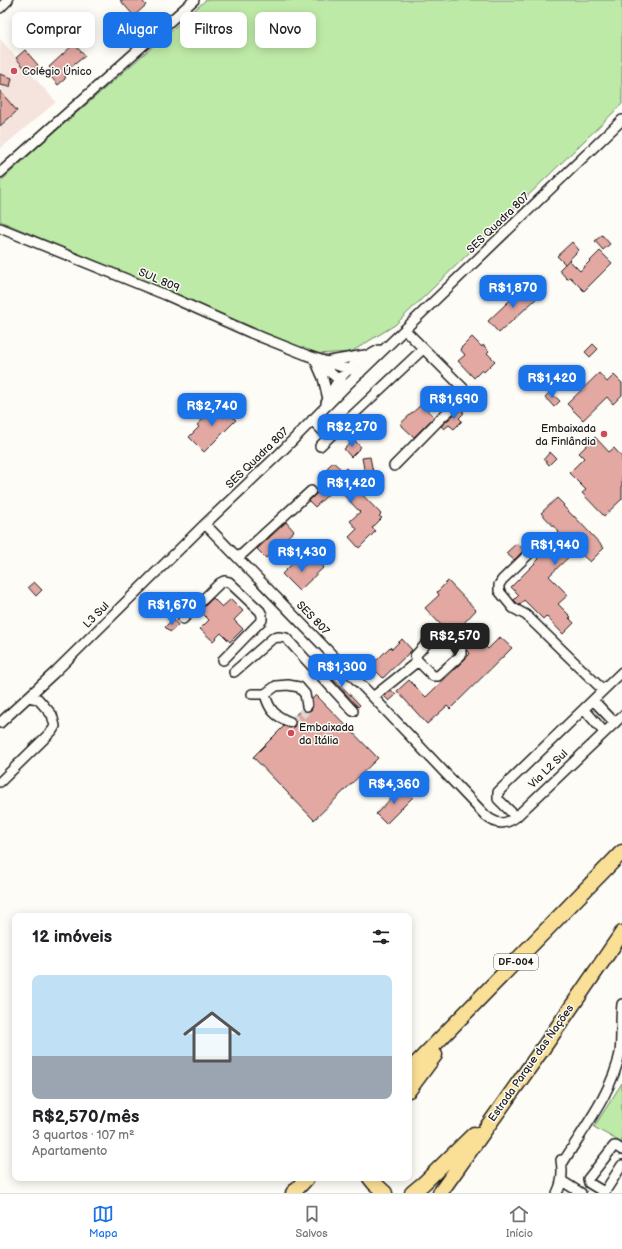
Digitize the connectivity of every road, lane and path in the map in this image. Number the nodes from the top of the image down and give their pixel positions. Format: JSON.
{"nodes":[{"id":1,"x":8,"y":0,"type":"edge"},
{"id":2,"x":194,"y":0,"type":"edge"},
{"id":3,"x":0,"y":8,"type":"edge"},
{"id":4,"x":620,"y":125,"type":"edge"},
{"id":5,"x":0,"y":173,"type":"edge"},
{"id":6,"x":0,"y":228,"type":"edge"},
{"id":7,"x":405,"y":330,"type":"junction"},
{"id":8,"x":391,"y":344,"type":"junction"},
{"id":9,"x":423,"y":348,"type":"junction"},
{"id":10,"x":374,"y":352,"type":"junction"},
{"id":11,"x":312,"y":358,"type":"junction"},
{"id":12,"x":327,"y":362,"type":"junction"},
{"id":13,"x":349,"y":369,"type":"junction"},
{"id":14,"x":360,"y":373,"type":"junction"},
{"id":15,"x":339,"y":379,"type":"junction"},
{"id":16,"x":347,"y":385,"type":"junction"},
{"id":17,"x":326,"y":403,"type":"junction"},
{"id":18,"x":312,"y":420,"type":"junction"},
{"id":19,"x":329,"y":437,"type":"junction"},
{"id":20,"x":320,"y":446,"type":"dead end"},
{"id":21,"x":394,"y":466,"type":"dead end"},
{"id":22,"x":311,"y":491,"type":"dead end"},
{"id":23,"x":205,"y":524,"type":"junction"},
{"id":24,"x":532,"y":550,"type":"dead end"},
{"id":25,"x":238,"y":558,"type":"junction"},
{"id":26,"x":183,"y":619,"type":"dead end"},
{"id":27,"x":223,"y":660,"type":"dead end"},
{"id":28,"x":418,"y":661,"type":"junction"},
{"id":29,"x":234,"y":672,"type":"dead end"},
{"id":30,"x":622,"y":672,"type":"edge"},
{"id":31,"x":36,"y":688,"type":"junction"},
{"id":32,"x":603,"y":690,"type":"junction"},
{"id":33,"x":252,"y":694,"type":"dead end"},
{"id":34,"x":265,"y":694,"type":"junction"},
{"id":35,"x":28,"y":697,"type":"junction"},
{"id":36,"x":373,"y":697,"type":"junction"},
{"id":37,"x":38,"y":699,"type":"junction"},
{"id":38,"x":593,"y":700,"type":"junction"},
{"id":39,"x":307,"y":706,"type":"dead end"},
{"id":40,"x":584,"y":709,"type":"junction"},
{"id":41,"x":353,"y":711,"type":"dead end"},
{"id":42,"x":619,"y":720,"type":"edge"},
{"id":43,"x":290,"y":722,"type":"dead end"},
{"id":44,"x":0,"y":723,"type":"edge"},
{"id":45,"x":604,"y":732,"type":"junction"},
{"id":46,"x":1,"y":781,"type":"edge"},
{"id":47,"x":486,"y":816,"type":"joint"},
{"id":48,"x":516,"y":817,"type":"junction"},
{"id":49,"x":622,"y":852,"type":"edge"},
{"id":50,"x":622,"y":933,"type":"edge"},
{"id":51,"x":622,"y":1004,"type":"edge"},
{"id":52,"x":466,"y":1013,"type":"junction"},
{"id":53,"x":621,"y":1055,"type":"edge"},
{"id":54,"x":412,"y":1068,"type":"edge"},
{"id":55,"x":412,"y":1086,"type":"edge"},
{"id":56,"x":499,"y":1110,"type":"junction"},
{"id":57,"x":622,"y":1150,"type":"edge"},
{"id":58,"x":622,"y":1165,"type":"edge"},
{"id":59,"x":304,"y":1181,"type":"edge"},
{"id":60,"x":372,"y":1181,"type":"edge"},
{"id":61,"x":562,"y":1181,"type":"junction"},
{"id":62,"x":293,"y":1193,"type":"edge"},
{"id":63,"x":385,"y":1193,"type":"edge"},
{"id":64,"x":412,"y":1193,"type":"edge"},
{"id":65,"x":440,"y":1193,"type":"edge"},
{"id":66,"x":557,"y":1193,"type":"edge"},
{"id":67,"x":581,"y":1193,"type":"edge"},
{"id":68,"x":604,"y":1193,"type":"edge"}],
"edges":[{"from":1,"to":3,"type":"street"},
{"from":2,"to":5,"type":"street"},
{"from":4,"to":7,"type":"street","name":"SES Quadra 807"},
{"from":6,"to":11,"type":"street","name":"SUL 809"},
{"from":7,"to":8,"type":"street","name":"SES Quadra 807"},
{"from":7,"to":9,"type":"street"},
{"from":8,"to":10,"type":"street","name":"SES Quadra 807"},
{"from":8,"to":14,"type":"street","name":"SES Quadra 807"},
{"from":9,"to":19,"type":"street"},
{"from":9,"to":21,"type":"street"},
{"from":10,"to":12,"type":"street"},
{"from":10,"to":13,"type":"street","name":"SES Quadra 807"},
{"from":11,"to":12,"type":"street","name":"SUL 809"},
{"from":11,"to":15,"type":"street","name":"SUL 809"},
{"from":11,"to":17,"type":"street"},
{"from":12,"to":13,"type":"street","name":"SUL 809"},
{"from":13,"to":14,"type":"street","name":"SUL 809"},
{"from":13,"to":15,"type":"street","name":"SES Quadra 807"},
{"from":14,"to":16,"type":"street","name":"SES Quadra 807"},
{"from":15,"to":16,"type":"street","name":"SUL 809"},
{"from":15,"to":17,"type":"street","name":"SES Quadra 807"},
{"from":16,"to":17,"type":"street","name":"SES Quadra 807"},
{"from":17,"to":18,"type":"street","name":"SES Quadra 807"},
{"from":18,"to":19,"type":"street"},
{"from":18,"to":23,"type":"street","name":"SES Quadra 807"},
{"from":19,"to":20,"type":"street"},
{"from":22,"to":25,"type":"street"},
{"from":23,"to":25,"type":"street","name":"SES 807"},
{"from":23,"to":31,"type":"street","name":"L3 Sul"},
{"from":24,"to":32,"type":"street"},
{"from":25,"to":36,"type":"street","name":"SES 807"},
{"from":26,"to":27,"type":"street"},
{"from":28,"to":28,"type":"street"},
{"from":28,"to":36,"type":"street"},
{"from":29,"to":41,"type":"street"},
{"from":30,"to":32,"type":"street"},
{"from":31,"to":35,"type":"street","name":"L3 Sul"},
{"from":31,"to":37,"type":"street"},
{"from":32,"to":38,"type":"street"},
{"from":33,"to":34,"type":"street"},
{"from":34,"to":39,"type":"street"},
{"from":34,"to":43,"type":"street"},
{"from":35,"to":37,"type":"street"},
{"from":35,"to":44,"type":"street","name":"L3 Sul"},
{"from":36,"to":47,"type":"street","name":"SES 807"},
{"from":37,"to":46,"type":"street"},
{"from":38,"to":40,"type":"street"},
{"from":38,"to":42,"type":"street"},
{"from":40,"to":45,"type":"street"},
{"from":40,"to":48,"type":"street"},
{"from":42,"to":45,"type":"street","name":"Via L2 Sul"},
{"from":45,"to":48,"type":"street","name":"Via L2 Sul"},
{"from":47,"to":48,"type":"street","name":"Via L2 Sul"},
{"from":49,"to":52,"type":"highway","number":"DF-004"},
{"from":50,"to":56,"type":"highway","name":"Estrada Parque das Nações"},
{"from":51,"to":53,"type":"street"},
{"from":52,"to":54,"type":"highway","number":"DF-004"},
{"from":52,"to":55,"type":"highway"},
{"from":53,"to":61,"type":"street"},
{"from":56,"to":64,"type":"highway"},
{"from":56,"to":65,"type":"highway","name":"Estrada Parque das Nações"},
{"from":57,"to":68,"type":"street"},
{"from":58,"to":68,"type":"street"},
{"from":59,"to":62,"type":"highway"},
{"from":60,"to":63,"type":"highway"},
{"from":61,"to":66,"type":"street"},
{"from":61,"to":67,"type":"street"}]}
